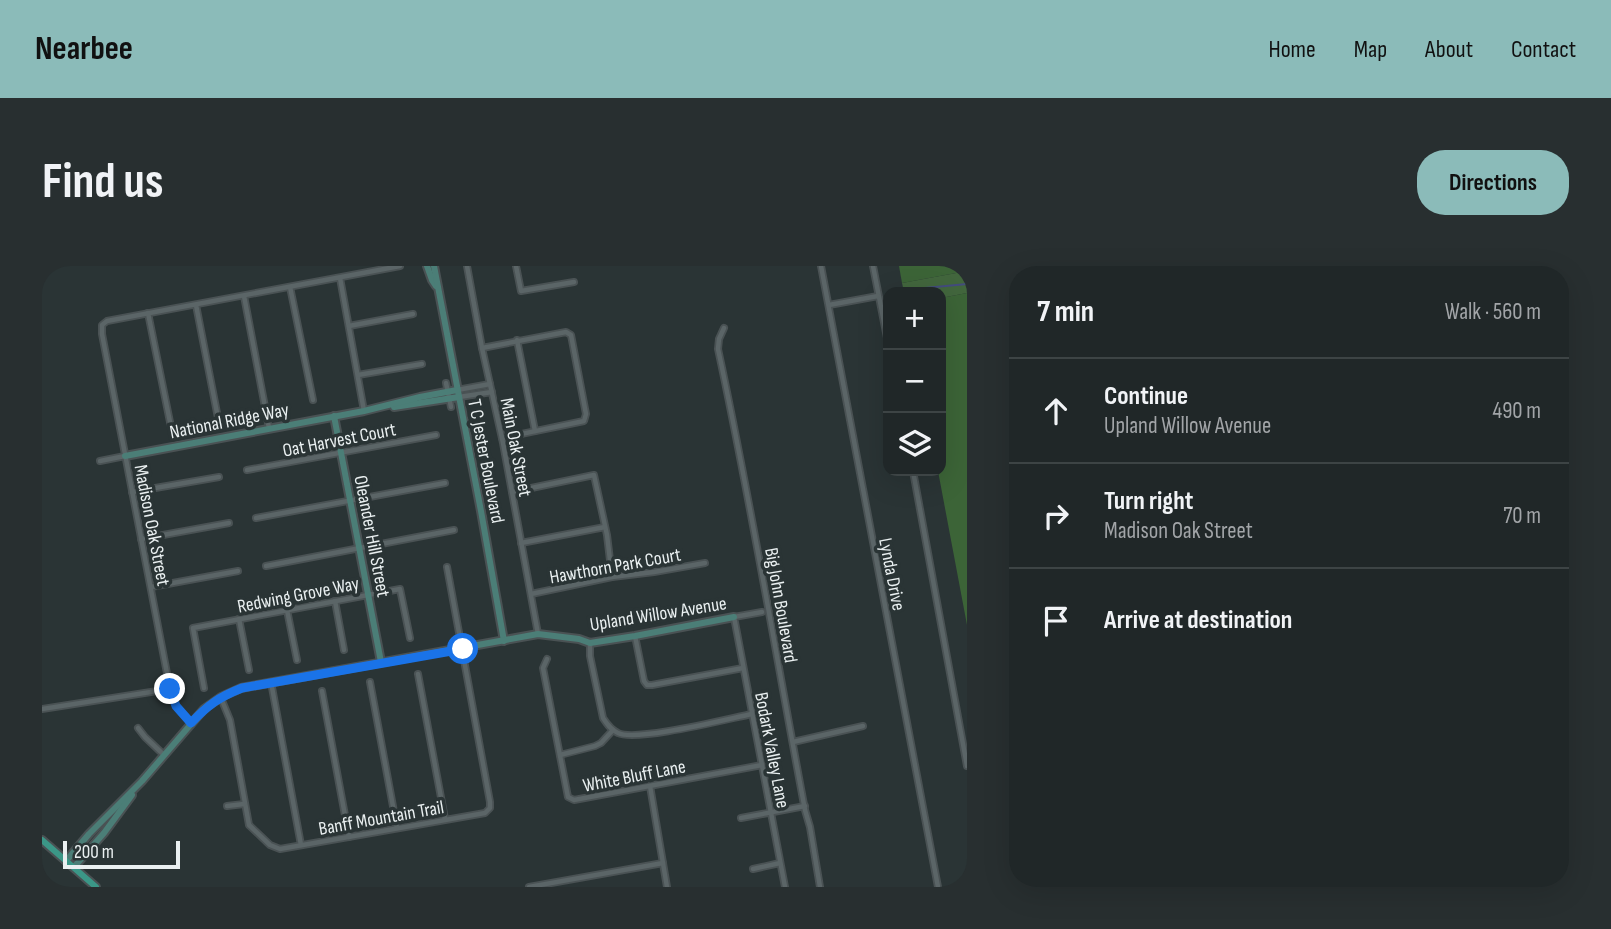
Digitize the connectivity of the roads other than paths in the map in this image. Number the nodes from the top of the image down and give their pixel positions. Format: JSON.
{"nodes":[{"id":1,"x":400,"y":266,"type":"edge"},
{"id":2,"x":427,"y":266,"type":"edge"},
{"id":3,"x":434,"y":266,"type":"edge"},
{"id":4,"x":467,"y":266,"type":"edge"},
{"id":5,"x":516,"y":266,"type":"edge"},
{"id":6,"x":821,"y":266,"type":"edge"},
{"id":7,"x":873,"y":266,"type":"edge"},
{"id":8,"x":340,"y":278,"type":"junction"},
{"id":9,"x":574,"y":282,"type":"dead end"},
{"id":10,"x":290,"y":287,"type":"junction"},
{"id":11,"x":438,"y":288,"type":"junction"},
{"id":12,"x":244,"y":296,"type":"junction"},
{"id":13,"x":878,"y":296,"type":"junction"},
{"id":14,"x":196,"y":305,"type":"junction"},
{"id":15,"x":829,"y":306,"type":"junction"},
{"id":16,"x":148,"y":313,"type":"junction"},
{"id":17,"x":413,"y":314,"type":"dead end"},
{"id":18,"x":883,"y":320,"type":"edge"},
{"id":19,"x":349,"y":326,"type":"junction"},
{"id":20,"x":724,"y":328,"type":"dead end"},
{"id":21,"x":517,"y":340,"type":"junction"},
{"id":22,"x":482,"y":348,"type":"junction"},
{"id":23,"x":422,"y":364,"type":"dead end"},
{"id":24,"x":358,"y":375,"type":"junction"},
{"id":25,"x":446,"y":383,"type":"dead end"},
{"id":26,"x":490,"y":384,"type":"junction"},
{"id":27,"x":492,"y":392,"type":"junction"},
{"id":28,"x":458,"y":394,"type":"junction"},
{"id":29,"x":448,"y":396,"type":"junction"},
{"id":30,"x":313,"y":400,"type":"dead end"},
{"id":31,"x":451,"y":407,"type":"dead end"},
{"id":32,"x":365,"y":411,"type":"junction"},
{"id":33,"x":334,"y":416,"type":"junction"},
{"id":34,"x":218,"y":418,"type":"dead end"},
{"id":35,"x":171,"y":427,"type":"dead end"},
{"id":36,"x":269,"y":428,"type":"junction"},
{"id":37,"x":535,"y":431,"type":"junction"},
{"id":38,"x":436,"y":435,"type":"dead end"},
{"id":39,"x":502,"y":438,"type":"junction"},
{"id":40,"x":341,"y":452,"type":"junction"},
{"id":41,"x":125,"y":456,"type":"junction"},
{"id":42,"x":100,"y":461,"type":"dead end"},
{"id":43,"x":247,"y":470,"type":"dead end"},
{"id":44,"x":914,"y":476,"type":"edge"},
{"id":45,"x":219,"y":477,"type":"dead end"},
{"id":46,"x":445,"y":484,"type":"dead end"},
{"id":47,"x":132,"y":492,"type":"junction"},
{"id":48,"x":512,"y":492,"type":"junction"},
{"id":49,"x":350,"y":501,"type":"junction"},
{"id":50,"x":256,"y":518,"type":"dead end"},
{"id":51,"x":229,"y":523,"type":"dead end"},
{"id":52,"x":606,"y":527,"type":"junction"},
{"id":53,"x":454,"y":530,"type":"dead end"},
{"id":54,"x":141,"y":539,"type":"junction"},
{"id":55,"x":521,"y":543,"type":"junction"},
{"id":56,"x":359,"y":548,"type":"junction"},
{"id":57,"x":705,"y":563,"type":"dead end"},
{"id":58,"x":265,"y":566,"type":"dead end"},
{"id":59,"x":447,"y":567,"type":"dead end"},
{"id":60,"x":238,"y":570,"type":"dead end"},
{"id":61,"x":612,"y":577,"type":"junction"},
{"id":62,"x":150,"y":587,"type":"junction"},
{"id":63,"x":531,"y":594,"type":"junction"},
{"id":64,"x":368,"y":595,"type":"junction"},
{"id":65,"x":335,"y":601,"type":"junction"},
{"id":66,"x":287,"y":610,"type":"junction"},
{"id":67,"x":762,"y":612,"type":"dead end"},
{"id":68,"x":734,"y":617,"type":"junction"},
{"id":69,"x":239,"y":619,"type":"junction"},
{"id":70,"x":537,"y":634,"type":"junction"},
{"id":71,"x":635,"y":636,"type":"junction"},
{"id":72,"x":410,"y":638,"type":"dead end"},
{"id":73,"x":504,"y":641,"type":"junction"},
{"id":74,"x":590,"y":643,"type":"junction"},
{"id":75,"x":463,"y":649,"type":"junction"},
{"id":76,"x":344,"y":650,"type":"dead end"},
{"id":77,"x":547,"y":659,"type":"dead end"},
{"id":78,"x":297,"y":660,"type":"dead end"},
{"id":79,"x":381,"y":662,"type":"junction"},
{"id":80,"x":743,"y":668,"type":"junction"},
{"id":81,"x":248,"y":670,"type":"dead end"},
{"id":82,"x":418,"y":674,"type":"dead end"},
{"id":83,"x":271,"y":682,"type":"junction"},
{"id":84,"x":370,"y":682,"type":"dead end"},
{"id":85,"x":204,"y":688,"type":"dead end"},
{"id":86,"x":170,"y":689,"type":"junction"},
{"id":87,"x":322,"y":691,"type":"dead end"},
{"id":88,"x":220,"y":697,"type":"junction"},
{"id":89,"x":42,"y":709,"type":"edge"},
{"id":90,"x":752,"y":714,"type":"junction"},
{"id":91,"x":191,"y":723,"type":"junction"},
{"id":92,"x":863,"y":726,"type":"dead end"},
{"id":93,"x":138,"y":728,"type":"dead end"},
{"id":94,"x":613,"y":730,"type":"junction"},
{"id":95,"x":793,"y":743,"type":"junction"},
{"id":96,"x":164,"y":755,"type":"junction"},
{"id":97,"x":560,"y":755,"type":"junction"},
{"id":98,"x":761,"y":765,"type":"junction"},
{"id":99,"x":967,"y":766,"type":"edge"},
{"id":100,"x":142,"y":781,"type":"junction"},
{"id":101,"x":650,"y":786,"type":"junction"},
{"id":102,"x":244,"y":803,"type":"junction"},
{"id":103,"x":228,"y":806,"type":"dead end"},
{"id":104,"x":804,"y":806,"type":"junction"},
{"id":105,"x":771,"y":812,"type":"junction"},
{"id":106,"x":105,"y":817,"type":"junction"},
{"id":107,"x":741,"y":818,"type":"dead end"},
{"id":108,"x":445,"y":819,"type":"junction"},
{"id":109,"x":112,"y":822,"type":"junction"},
{"id":110,"x":397,"y":828,"type":"junction"},
{"id":111,"x":349,"y":837,"type":"junction"},
{"id":112,"x":42,"y":841,"type":"edge"},
{"id":113,"x":301,"y":845,"type":"junction"},
{"id":114,"x":66,"y":861,"type":"junction"},
{"id":115,"x":663,"y":863,"type":"junction"},
{"id":116,"x":780,"y":863,"type":"junction"},
{"id":117,"x":74,"y":867,"type":"junction"},
{"id":118,"x":753,"y":869,"type":"dead end"},
{"id":119,"x":96,"y":887,"type":"edge"},
{"id":120,"x":529,"y":887,"type":"edge"},
{"id":121,"x":667,"y":887,"type":"edge"},
{"id":122,"x":785,"y":887,"type":"edge"},
{"id":123,"x":820,"y":887,"type":"edge"},
{"id":124,"x":938,"y":887,"type":"edge"}],
"edges":[{"from":1,"to":8,"type":"street"},
{"from":2,"to":11,"type":"street","name":"T C Jester Boulevard"},
{"from":3,"to":11,"type":"street","name":"T C Jester Boulevard"},
{"from":4,"to":22,"type":"street","name":"Main Oak Street"},
{"from":5,"to":9,"type":"street"},
{"from":6,"to":15,"type":"street","name":"Lynda Drive"},
{"from":7,"to":13,"type":"street"},
{"from":8,"to":10,"type":"street"},
{"from":8,"to":19,"type":"street"},
{"from":10,"to":12,"type":"street"},
{"from":10,"to":30,"type":"street"},
{"from":11,"to":28,"type":"street","name":"T C Jester Boulevard"},
{"from":12,"to":14,"type":"street"},
{"from":12,"to":36,"type":"street"},
{"from":13,"to":15,"type":"street"},
{"from":13,"to":18,"type":"street"},
{"from":14,"to":16,"type":"street"},
{"from":14,"to":34,"type":"street"},
{"from":15,"to":124,"type":"street","name":"Lynda Drive"},
{"from":16,"to":35,"type":"street"},
{"from":16,"to":41,"type":"street","name":"Madison Oak Street"},
{"from":17,"to":19,"type":"street"},
{"from":19,"to":24,"type":"street"},
{"from":20,"to":95,"type":"street","name":"Big John Boulevard"},
{"from":21,"to":22,"type":"street"},
{"from":21,"to":37,"type":"street"},
{"from":21,"to":37,"type":"street"},
{"from":22,"to":26,"type":"street","name":"Main Oak Street"},
{"from":23,"to":24,"type":"street"},
{"from":24,"to":32,"type":"street"},
{"from":25,"to":29,"type":"street","name":"T C Jester Boulevard"},
{"from":26,"to":27,"type":"street","name":"Main Oak Street"},
{"from":26,"to":28,"type":"street","name":"National Ridge Way"},
{"from":27,"to":28,"type":"street","name":"National Ridge Way"},
{"from":27,"to":39,"type":"street","name":"Main Oak Street"},
{"from":28,"to":29,"type":"street","name":"National Ridge Way"},
{"from":28,"to":73,"type":"street","name":"T C Jester Boulevard"},
{"from":29,"to":31,"type":"street","name":"T C Jester Boulevard"},
{"from":29,"to":32,"type":"street","name":"National Ridge Way"},
{"from":32,"to":33,"type":"street","name":"National Ridge Way"},
{"from":33,"to":36,"type":"street","name":"National Ridge Way"},
{"from":33,"to":40,"type":"street","name":"Oleander Hill Street"},
{"from":36,"to":41,"type":"street","name":"National Ridge Way"},
{"from":37,"to":39,"type":"street"},
{"from":38,"to":40,"type":"street","name":"Oat Harvest Court"},
{"from":39,"to":48,"type":"street","name":"Main Oak Street"},
{"from":40,"to":43,"type":"street","name":"Oat Harvest Court"},
{"from":40,"to":49,"type":"street","name":"Oleander Hill Street"},
{"from":41,"to":42,"type":"street","name":"National Ridge Way"},
{"from":41,"to":47,"type":"street","name":"Madison Oak Street"},
{"from":44,"to":99,"type":"street"},
{"from":45,"to":47,"type":"street"},
{"from":46,"to":49,"type":"street"},
{"from":47,"to":54,"type":"street","name":"Madison Oak Street"},
{"from":48,"to":52,"type":"street"},
{"from":48,"to":55,"type":"street","name":"Main Oak Street"},
{"from":49,"to":50,"type":"street"},
{"from":49,"to":56,"type":"street","name":"Oleander Hill Street"},
{"from":51,"to":54,"type":"street"},
{"from":52,"to":55,"type":"street"},
{"from":52,"to":61,"type":"street"},
{"from":53,"to":56,"type":"street"},
{"from":54,"to":62,"type":"street","name":"Madison Oak Street"},
{"from":55,"to":63,"type":"street","name":"Main Oak Street"},
{"from":56,"to":58,"type":"street"},
{"from":56,"to":64,"type":"street","name":"Oleander Hill Street"},
{"from":57,"to":61,"type":"street","name":"Hawthorn Park Court"},
{"from":59,"to":75,"type":"street"},
{"from":60,"to":62,"type":"street"},
{"from":61,"to":63,"type":"street","name":"Hawthorn Park Court"},
{"from":62,"to":86,"type":"street","name":"Madison Oak Street"},
{"from":63,"to":70,"type":"street","name":"Main Oak Street"},
{"from":64,"to":65,"type":"street","name":"Redwing Grove Way"},
{"from":64,"to":72,"type":"street","name":"Redwing Grove Way"},
{"from":64,"to":79,"type":"street","name":"Oleander Hill Street"},
{"from":65,"to":66,"type":"street","name":"Redwing Grove Way"},
{"from":65,"to":76,"type":"street"},
{"from":66,"to":69,"type":"street","name":"Redwing Grove Way"},
{"from":66,"to":78,"type":"street"},
{"from":67,"to":68,"type":"street","name":"Upland Willow Avenue"},
{"from":68,"to":71,"type":"street","name":"Upland Willow Avenue"},
{"from":68,"to":80,"type":"street","name":"Bodark Valley Lane"},
{"from":69,"to":81,"type":"street"},
{"from":69,"to":85,"type":"street","name":"Redwing Grove Way"},
{"from":70,"to":73,"type":"street","name":"Upland Willow Avenue"},
{"from":70,"to":74,"type":"street","name":"Upland Willow Avenue"},
{"from":71,"to":74,"type":"street","name":"Upland Willow Avenue"},
{"from":71,"to":80,"type":"street"},
{"from":73,"to":75,"type":"street","name":"Upland Willow Avenue"},
{"from":74,"to":94,"type":"street"},
{"from":75,"to":79,"type":"street","name":"Upland Willow Avenue"},
{"from":75,"to":108,"type":"street","name":"Banff Mountain Trail"},
{"from":77,"to":97,"type":"street","name":"White Bluff Lane"},
{"from":79,"to":83,"type":"street","name":"Upland Willow Avenue"},
{"from":80,"to":90,"type":"street","name":"Bodark Valley Lane"},
{"from":82,"to":108,"type":"street"},
{"from":83,"to":88,"type":"street","name":"Upland Willow Avenue"},
{"from":83,"to":113,"type":"street"},
{"from":84,"to":110,"type":"street"},
{"from":86,"to":89,"type":"street"},
{"from":86,"to":91,"type":"street","name":"Madison Oak Street"},
{"from":87,"to":111,"type":"street"},
{"from":88,"to":91,"type":"street","name":"Upland Willow Avenue"},
{"from":88,"to":102,"type":"street"},
{"from":90,"to":94,"type":"street"},
{"from":90,"to":98,"type":"street","name":"Bodark Valley Lane"},
{"from":91,"to":96,"type":"street","name":"Upland Willow Avenue"},
{"from":92,"to":95,"type":"street"},
{"from":93,"to":96,"type":"street"},
{"from":94,"to":97,"type":"street"},
{"from":95,"to":104,"type":"street","name":"Big John Boulevard"},
{"from":96,"to":100,"type":"street","name":"Upland Willow Avenue"},
{"from":97,"to":101,"type":"street","name":"White Bluff Lane"},
{"from":98,"to":101,"type":"street","name":"White Bluff Lane"},
{"from":98,"to":105,"type":"street","name":"Bodark Valley Lane"},
{"from":100,"to":106,"type":"street","name":"Upland Willow Avenue"},
{"from":100,"to":109,"type":"street","name":"Upland Willow Avenue"},
{"from":101,"to":115,"type":"street"},
{"from":102,"to":103,"type":"street"},
{"from":102,"to":113,"type":"street","name":"Banff Mountain Trail"},
{"from":104,"to":105,"type":"street"},
{"from":104,"to":123,"type":"street","name":"Big John Boulevard"},
{"from":105,"to":107,"type":"street"},
{"from":105,"to":116,"type":"street","name":"Bodark Valley Lane"},
{"from":106,"to":109,"type":"street"},
{"from":106,"to":114,"type":"street","name":"Upland Willow Avenue"},
{"from":108,"to":110,"type":"street","name":"Banff Mountain Trail"},
{"from":109,"to":117,"type":"street","name":"Upland Willow Avenue"},
{"from":110,"to":111,"type":"street","name":"Banff Mountain Trail"},
{"from":111,"to":113,"type":"street","name":"Banff Mountain Trail"},
{"from":112,"to":114,"type":"main road"},
{"from":114,"to":117,"type":"main road"},
{"from":115,"to":120,"type":"street"},
{"from":115,"to":121,"type":"street"},
{"from":116,"to":118,"type":"street"},
{"from":116,"to":122,"type":"street","name":"Bodark Valley Lane"},
{"from":117,"to":119,"type":"main road"}]}
